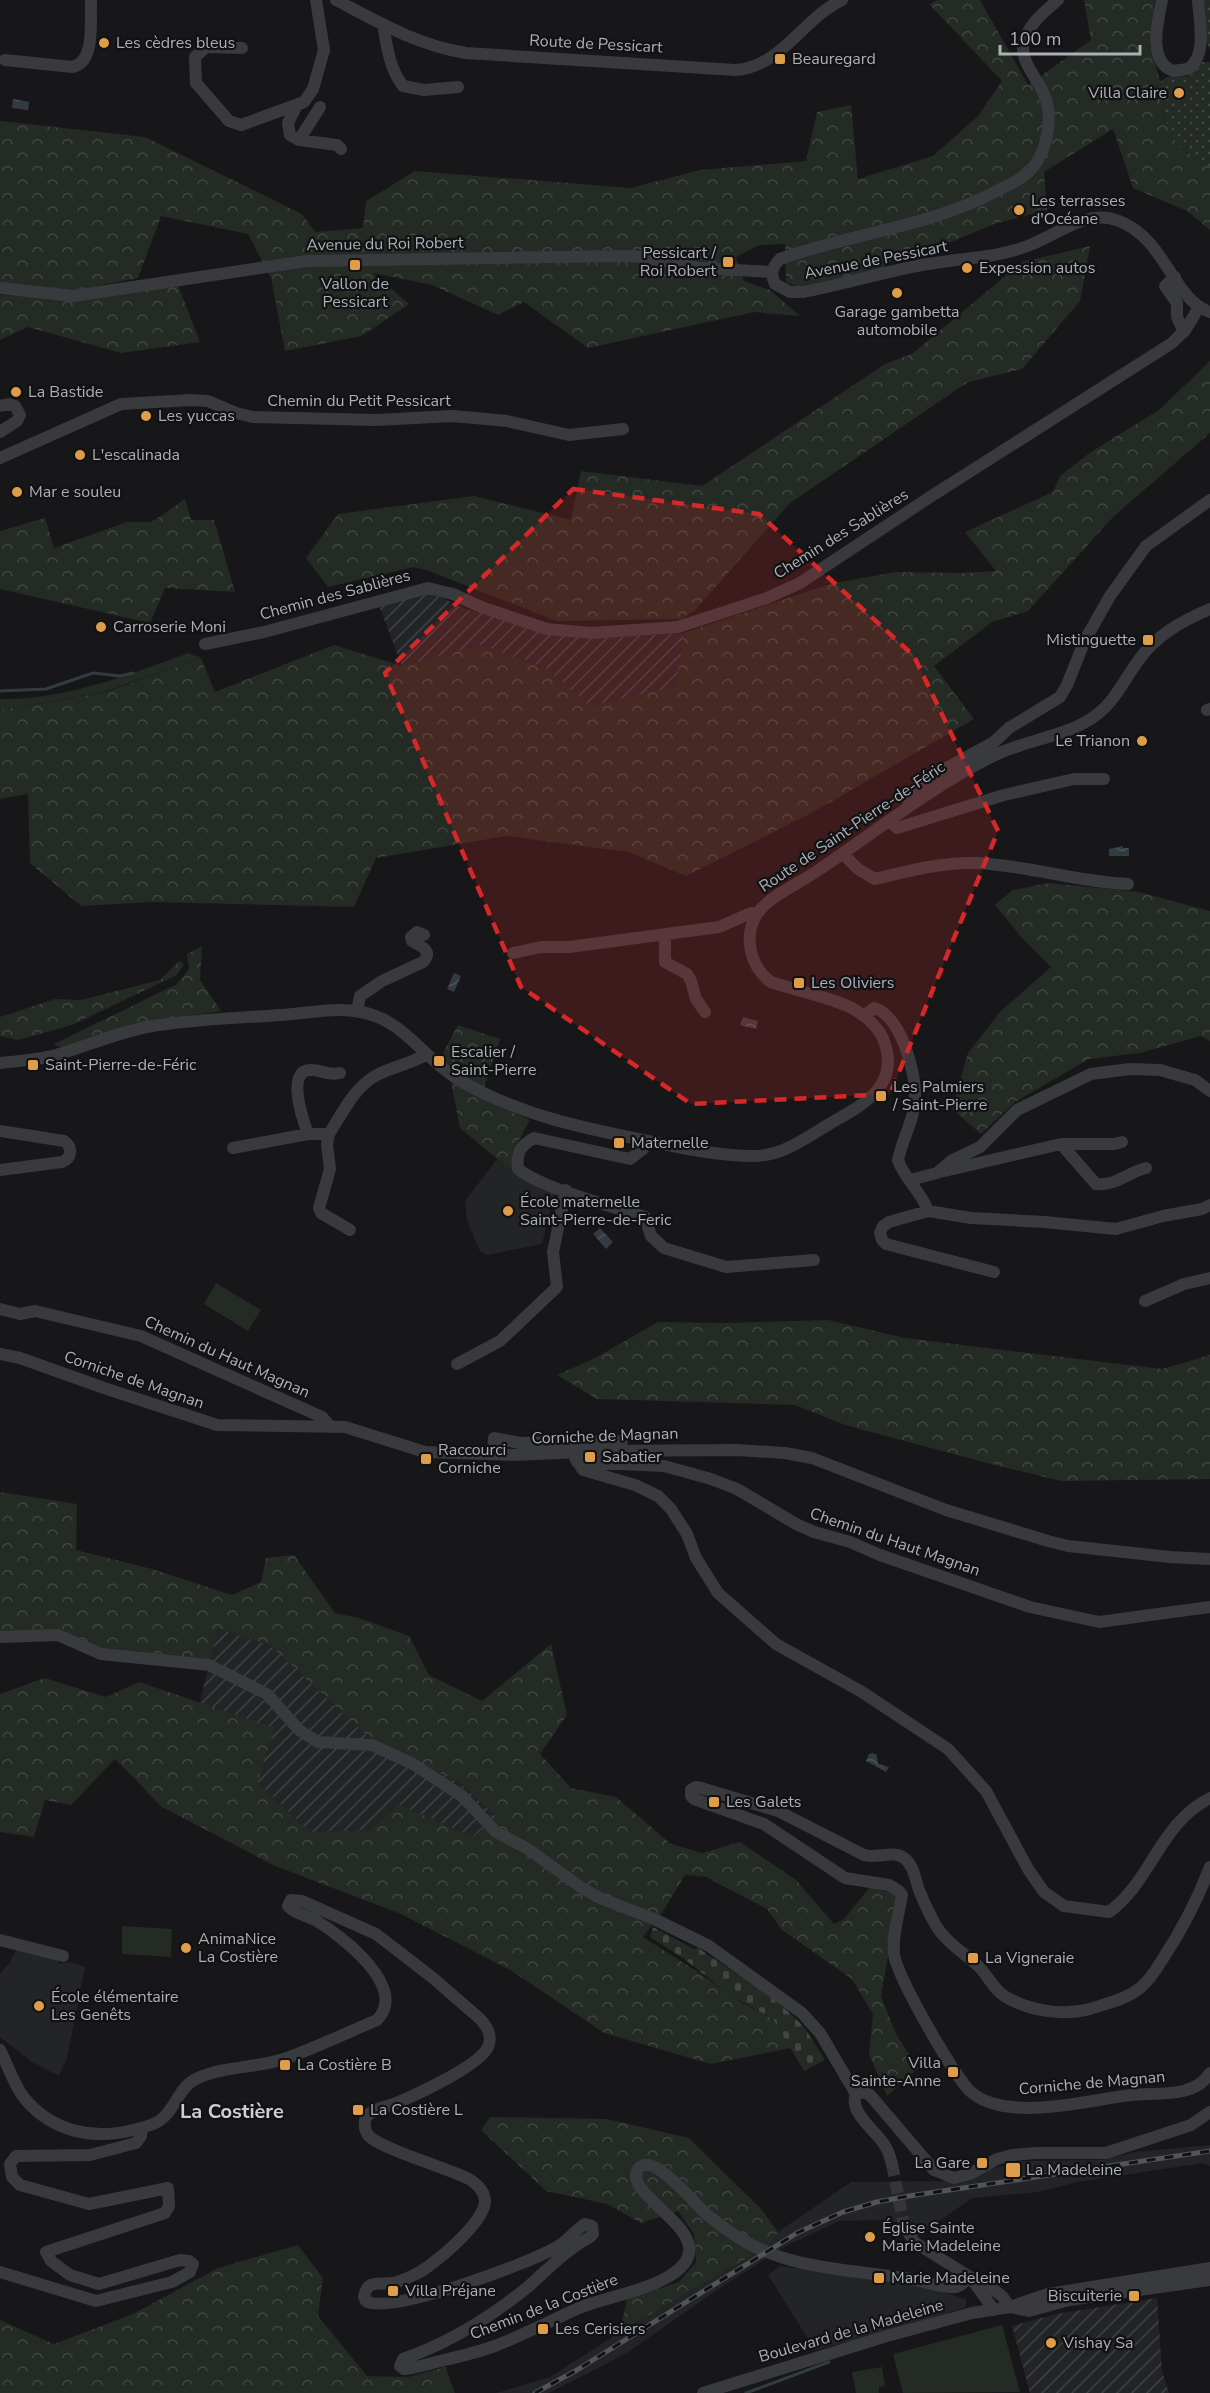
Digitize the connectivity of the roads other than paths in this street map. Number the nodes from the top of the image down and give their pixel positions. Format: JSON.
{"nodes":[{"id":1,"x":91,"y":0,"type":"edge"},
{"id":2,"x":316,"y":0,"type":"edge"},
{"id":3,"x":336,"y":0,"type":"edge"},
{"id":4,"x":842,"y":0,"type":"edge"},
{"id":5,"x":1058,"y":0,"type":"edge"},
{"id":6,"x":1162,"y":0,"type":"edge"},
{"id":7,"x":1197,"y":0,"type":"edge"},
{"id":8,"x":383,"y":24,"type":"junction"},
{"id":9,"x":242,"y":48,"type":"dead end"},
{"id":10,"x":1205,"y":53,"type":"edge"},
{"id":11,"x":5,"y":60,"type":"dead end"},
{"id":12,"x":458,"y":87,"type":"dead end"},
{"id":13,"x":297,"y":105,"type":"junction"},
{"id":14,"x":320,"y":106,"type":"dead end"},
{"id":15,"x":299,"y":140,"type":"junction"},
{"id":16,"x":341,"y":149,"type":"dead end"},
{"id":17,"x":772,"y":272,"type":"junction"},
{"id":18,"x":1175,"y":277,"type":"junction"},
{"id":19,"x":0,"y":288,"type":"edge"},
{"id":20,"x":1204,"y":310,"type":"edge"},
{"id":21,"x":1184,"y":332,"type":"junction"},
{"id":22,"x":0,"y":406,"type":"edge"},
{"id":23,"x":623,"y":429,"type":"dead end"},
{"id":24,"x":0,"y":432,"type":"edge"},
{"id":25,"x":0,"y":458,"type":"edge"},
{"id":26,"x":1210,"y":500,"type":"edge"},
{"id":27,"x":1210,"y":609,"type":"edge"},
{"id":28,"x":205,"y":645,"type":"dead end"},
{"id":29,"x":1104,"y":779,"type":"dead end"},
{"id":30,"x":908,"y":807,"type":"junction"},
{"id":31,"x":890,"y":820,"type":"junction"},
{"id":32,"x":843,"y":854,"type":"junction"},
{"id":33,"x":1128,"y":884,"type":"dead end"},
{"id":34,"x":757,"y":914,"type":"junction"},
{"id":35,"x":424,"y":934,"type":"dead end"},
{"id":36,"x":664,"y":934,"type":"junction"},
{"id":37,"x":513,"y":953,"type":"dead end"},
{"id":38,"x":357,"y":1011,"type":"junction"},
{"id":39,"x":705,"y":1012,"type":"dead end"},
{"id":40,"x":864,"y":1016,"type":"junction"},
{"id":41,"x":425,"y":1055,"type":"junction"},
{"id":42,"x":0,"y":1063,"type":"edge"},
{"id":43,"x":340,"y":1073,"type":"dead end"},
{"id":44,"x":1210,"y":1091,"type":"edge"},
{"id":45,"x":0,"y":1131,"type":"edge"},
{"id":46,"x":308,"y":1134,"type":"junction"},
{"id":47,"x":329,"y":1134,"type":"junction"},
{"id":48,"x":644,"y":1140,"type":"junction"},
{"id":49,"x":1122,"y":1142,"type":"dead end"},
{"id":50,"x":1061,"y":1144,"type":"junction"},
{"id":51,"x":233,"y":1148,"type":"dead end"},
{"id":52,"x":1146,"y":1168,"type":"dead end"},
{"id":53,"x":0,"y":1170,"type":"edge"},
{"id":54,"x":937,"y":1173,"type":"junction"},
{"id":55,"x":910,"y":1180,"type":"junction"},
{"id":56,"x":566,"y":1190,"type":"junction"},
{"id":57,"x":1210,"y":1206,"type":"edge"},
{"id":58,"x":928,"y":1211,"type":"junction"},
{"id":59,"x":350,"y":1230,"type":"dead end"},
{"id":60,"x":814,"y":1260,"type":"dead end"},
{"id":61,"x":994,"y":1272,"type":"dead end"},
{"id":62,"x":1210,"y":1278,"type":"edge"},
{"id":63,"x":1145,"y":1301,"type":"dead end"},
{"id":64,"x":0,"y":1309,"type":"edge"},
{"id":65,"x":0,"y":1354,"type":"edge"},
{"id":66,"x":457,"y":1364,"type":"dead end"},
{"id":67,"x":330,"y":1426,"type":"junction"},
{"id":68,"x":622,"y":1441,"type":"dead end"},
{"id":69,"x":493,"y":1454,"type":"junction"},
{"id":70,"x":577,"y":1457,"type":"junction"},
{"id":71,"x":1210,"y":1559,"type":"edge"},
{"id":72,"x":1210,"y":1607,"type":"edge"},
{"id":73,"x":0,"y":1637,"type":"edge"},
{"id":74,"x":1210,"y":1798,"type":"edge"},
{"id":75,"x":1210,"y":1868,"type":"edge"},
{"id":76,"x":0,"y":1940,"type":"edge"},
{"id":77,"x":63,"y":1956,"type":"dead end"},
{"id":78,"x":0,"y":2050,"type":"edge"},
{"id":79,"x":1210,"y":2073,"type":"edge"},
{"id":80,"x":856,"y":2094,"type":"junction"},
{"id":81,"x":1210,"y":2112,"type":"edge"},
{"id":82,"x":142,"y":2128,"type":"junction"},
{"id":83,"x":892,"y":2164,"type":"tunnel mouth"},
{"id":84,"x":904,"y":2225,"type":"tunnel mouth"},
{"id":85,"x":1210,"y":2268,"type":"edge"},
{"id":86,"x":0,"y":2272,"type":"edge"},
{"id":87,"x":970,"y":2277,"type":"junction"},
{"id":88,"x":1210,"y":2280,"type":"edge"},
{"id":89,"x":1010,"y":2307,"type":"junction"},
{"id":90,"x":994,"y":2310,"type":"junction"},
{"id":91,"x":703,"y":2393,"type":"edge"}],
"edges":[{"from":1,"to":11,"type":"street"},
{"from":2,"to":13,"type":"street"},
{"from":3,"to":8,"type":"street","name":"Route de Pessicart"},
{"from":4,"to":8,"type":"street","name":"Route de Pessicart"},
{"from":5,"to":17,"type":"street","name":"Avenue de Pessicart"},
{"from":6,"to":10,"type":"street"},
{"from":7,"to":10,"type":"street"},
{"from":8,"to":12,"type":"street"},
{"from":9,"to":13,"type":"street"},
{"from":13,"to":15,"type":"street"},
{"from":14,"to":15,"type":"street"},
{"from":15,"to":16,"type":"street"},
{"from":17,"to":18,"type":"street","name":"Avenue de Pessicart"},
{"from":17,"to":19,"type":"street","name":"Avenue du Roi Robert"},
{"from":18,"to":20,"type":"street","name":"Avenue de Pessicart"},
{"from":18,"to":21,"type":"street"},
{"from":20,"to":21,"type":"street","name":"Chemin des Sablières"},
{"from":21,"to":28,"type":"street","name":"Chemin des Sablières"},
{"from":22,"to":24,"type":"street"},
{"from":23,"to":25,"type":"street","name":"Chemin du Petit Pessicart"},
{"from":26,"to":30,"type":"street"},
{"from":27,"to":30,"type":"street","name":"Route de Saint-Pierre-de-Féric"},
{"from":29,"to":31,"type":"street"},
{"from":30,"to":31,"type":"street","name":"Route de Saint-Pierre-de-Féric"},
{"from":31,"to":32,"type":"street","name":"Route de Saint-Pierre-de-Féric"},
{"from":32,"to":33,"type":"street"},
{"from":32,"to":34,"type":"street","name":"Route de Saint-Pierre-de-Féric"},
{"from":34,"to":36,"type":"street"},
{"from":34,"to":40,"type":"street","name":"Route de Saint-Pierre-de-Féric"},
{"from":35,"to":38,"type":"street"},
{"from":36,"to":37,"type":"street"},
{"from":36,"to":39,"type":"street"},
{"from":38,"to":41,"type":"street","name":"Route de Saint-Pierre-de-Féric"},
{"from":38,"to":42,"type":"street","name":"Route de Saint-Pierre-de-Féric"},
{"from":40,"to":48,"type":"street","name":"Route de Saint-Pierre-de-Féric"},
{"from":40,"to":55,"type":"street"},
{"from":41,"to":47,"type":"street"},
{"from":41,"to":48,"type":"street","name":"Route de Saint-Pierre-de-Féric"},
{"from":43,"to":46,"type":"street"},
{"from":44,"to":54,"type":"street"},
{"from":45,"to":53,"type":"street"},
{"from":46,"to":47,"type":"street"},
{"from":46,"to":51,"type":"street"},
{"from":47,"to":59,"type":"street"},
{"from":48,"to":56,"type":"street"},
{"from":49,"to":50,"type":"street"},
{"from":50,"to":52,"type":"street"},
{"from":50,"to":54,"type":"street"},
{"from":54,"to":55,"type":"street"},
{"from":55,"to":58,"type":"street"},
{"from":56,"to":60,"type":"street"},
{"from":56,"to":66,"type":"street"},
{"from":57,"to":58,"type":"street"},
{"from":58,"to":61,"type":"street"},
{"from":62,"to":63,"type":"street"},
{"from":64,"to":67,"type":"street","name":"Chemin du Haut Magnan"},
{"from":65,"to":67,"type":"street","name":"Corniche de Magnan"},
{"from":67,"to":69,"type":"street","name":"Corniche de Magnan"},
{"from":68,"to":69,"type":"street"},
{"from":69,"to":70,"type":"street","name":"Corniche de Magnan"},
{"from":70,"to":71,"type":"street","name":"Corniche de Magnan"},
{"from":70,"to":72,"type":"street","name":"Chemin du Haut Magnan"},
{"from":70,"to":74,"type":"street"},
{"from":73,"to":80,"type":"street"},
{"from":75,"to":79,"type":"street","name":"Corniche de Magnan"},
{"from":76,"to":77,"type":"street"},
{"from":78,"to":82,"type":"street","name":"Chemin de la Costière"},
{"from":80,"to":81,"type":"street"},
{"from":80,"to":83,"type":"street"},
{"from":82,"to":86,"type":"street"},
{"from":82,"to":87,"type":"street","name":"Chemin de la Costière"},
{"from":84,"to":87,"type":"street"},
{"from":85,"to":89,"type":"street","name":"Boulevard de la Madeleine"},
{"from":87,"to":89,"type":"street"},
{"from":87,"to":90,"type":"street"},
{"from":88,"to":89,"type":"street","name":"Boulevard de la Madeleine"},
{"from":89,"to":90,"type":"street","name":"Boulevard de la Madeleine"},
{"from":90,"to":91,"type":"street","name":"Boulevard de la Madeleine"}]}
